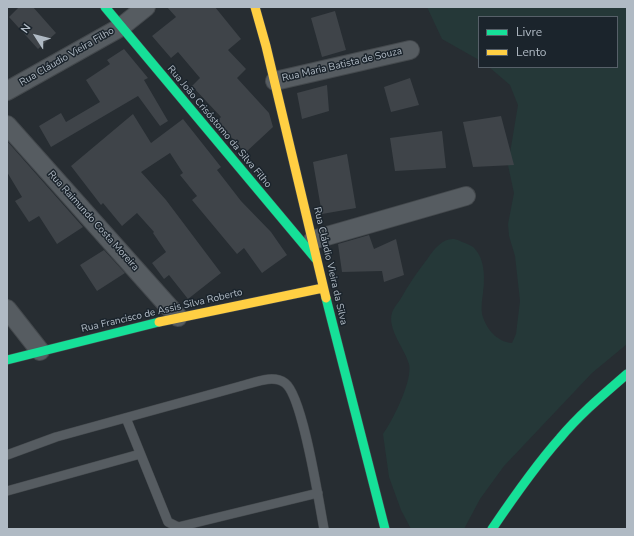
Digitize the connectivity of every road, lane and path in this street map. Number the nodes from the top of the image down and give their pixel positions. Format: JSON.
{"nodes":[{"id":1,"x":104,"y":7,"type":"edge"},
{"id":2,"x":146,"y":7,"type":"edge"},
{"id":3,"x":255,"y":7,"type":"edge"},
{"id":4,"x":121,"y":27,"type":"junction"},
{"id":5,"x":410,"y":50,"type":"dead end"},
{"id":6,"x":275,"y":81,"type":"junction"},
{"id":7,"x":7,"y":91,"type":"edge"},
{"id":8,"x":7,"y":125,"type":"edge"},
{"id":9,"x":466,"y":196,"type":"dead end"},
{"id":10,"x":314,"y":240,"type":"junction"},
{"id":11,"x":316,"y":260,"type":"junction"},
{"id":12,"x":323,"y":288,"type":"junction"},
{"id":13,"x":7,"y":309,"type":"edge"},
{"id":14,"x":178,"y":317,"type":"junction"},
{"id":15,"x":40,"y":351,"type":"junction"},
{"id":16,"x":7,"y":360,"type":"edge"},
{"id":17,"x":627,"y":374,"type":"edge"},
{"id":18,"x":126,"y":418,"type":"junction"},
{"id":19,"x":140,"y":454,"type":"junction"},
{"id":20,"x":7,"y":455,"type":"edge"},
{"id":21,"x":7,"y":491,"type":"edge"},
{"id":22,"x":318,"y":492,"type":"junction"},
{"id":23,"x":324,"y":529,"type":"edge"},
{"id":24,"x":385,"y":529,"type":"edge"},
{"id":25,"x":492,"y":529,"type":"edge"}],
"edges":[{"from":1,"to":4,"type":"street","name":"Rua João Crisóstomo da Silva Filho"},
{"from":2,"to":4,"type":"street","name":"Rua Cláudio Vieira Filho"},
{"from":3,"to":6,"type":"street","name":"Rua Cláudio Vieira da Silva"},
{"from":4,"to":7,"type":"street","name":"Rua Cláudio Vieira Filho"},
{"from":4,"to":11,"type":"street","name":"Rua João Crisóstomo da Silva Filho"},
{"from":5,"to":6,"type":"street","name":"Rua Maria Batista de Souza"},
{"from":6,"to":10,"type":"street","name":"Rua Cláudio Vieira da Silva"},
{"from":8,"to":14,"type":"street","name":"Rua Raimundo Costa Moreira"},
{"from":9,"to":10,"type":"street"},
{"from":10,"to":11,"type":"street","name":"Rua Cláudio Vieira da Silva"},
{"from":11,"to":12,"type":"street","name":"Rua Cláudio Vieira da Silva"},
{"from":12,"to":14,"type":"street","name":"Rua Francisco de Assis Silva Roberto"},
{"from":12,"to":24,"type":"street","name":"Rua Cláudio Vieira da Silva"},
{"from":13,"to":15,"type":"street"},
{"from":14,"to":15,"type":"street","name":"Rua Francisco de Assis Silva Roberto"},
{"from":15,"to":16,"type":"street","name":"Rua Francisco de Assis Silva Roberto"},
{"from":17,"to":25,"type":"street"},
{"from":18,"to":19,"type":"lane"},
{"from":18,"to":20,"type":"lane"},
{"from":18,"to":22,"type":"lane"},
{"from":19,"to":21,"type":"lane"},
{"from":19,"to":22,"type":"lane"},
{"from":22,"to":23,"type":"lane"}]}
